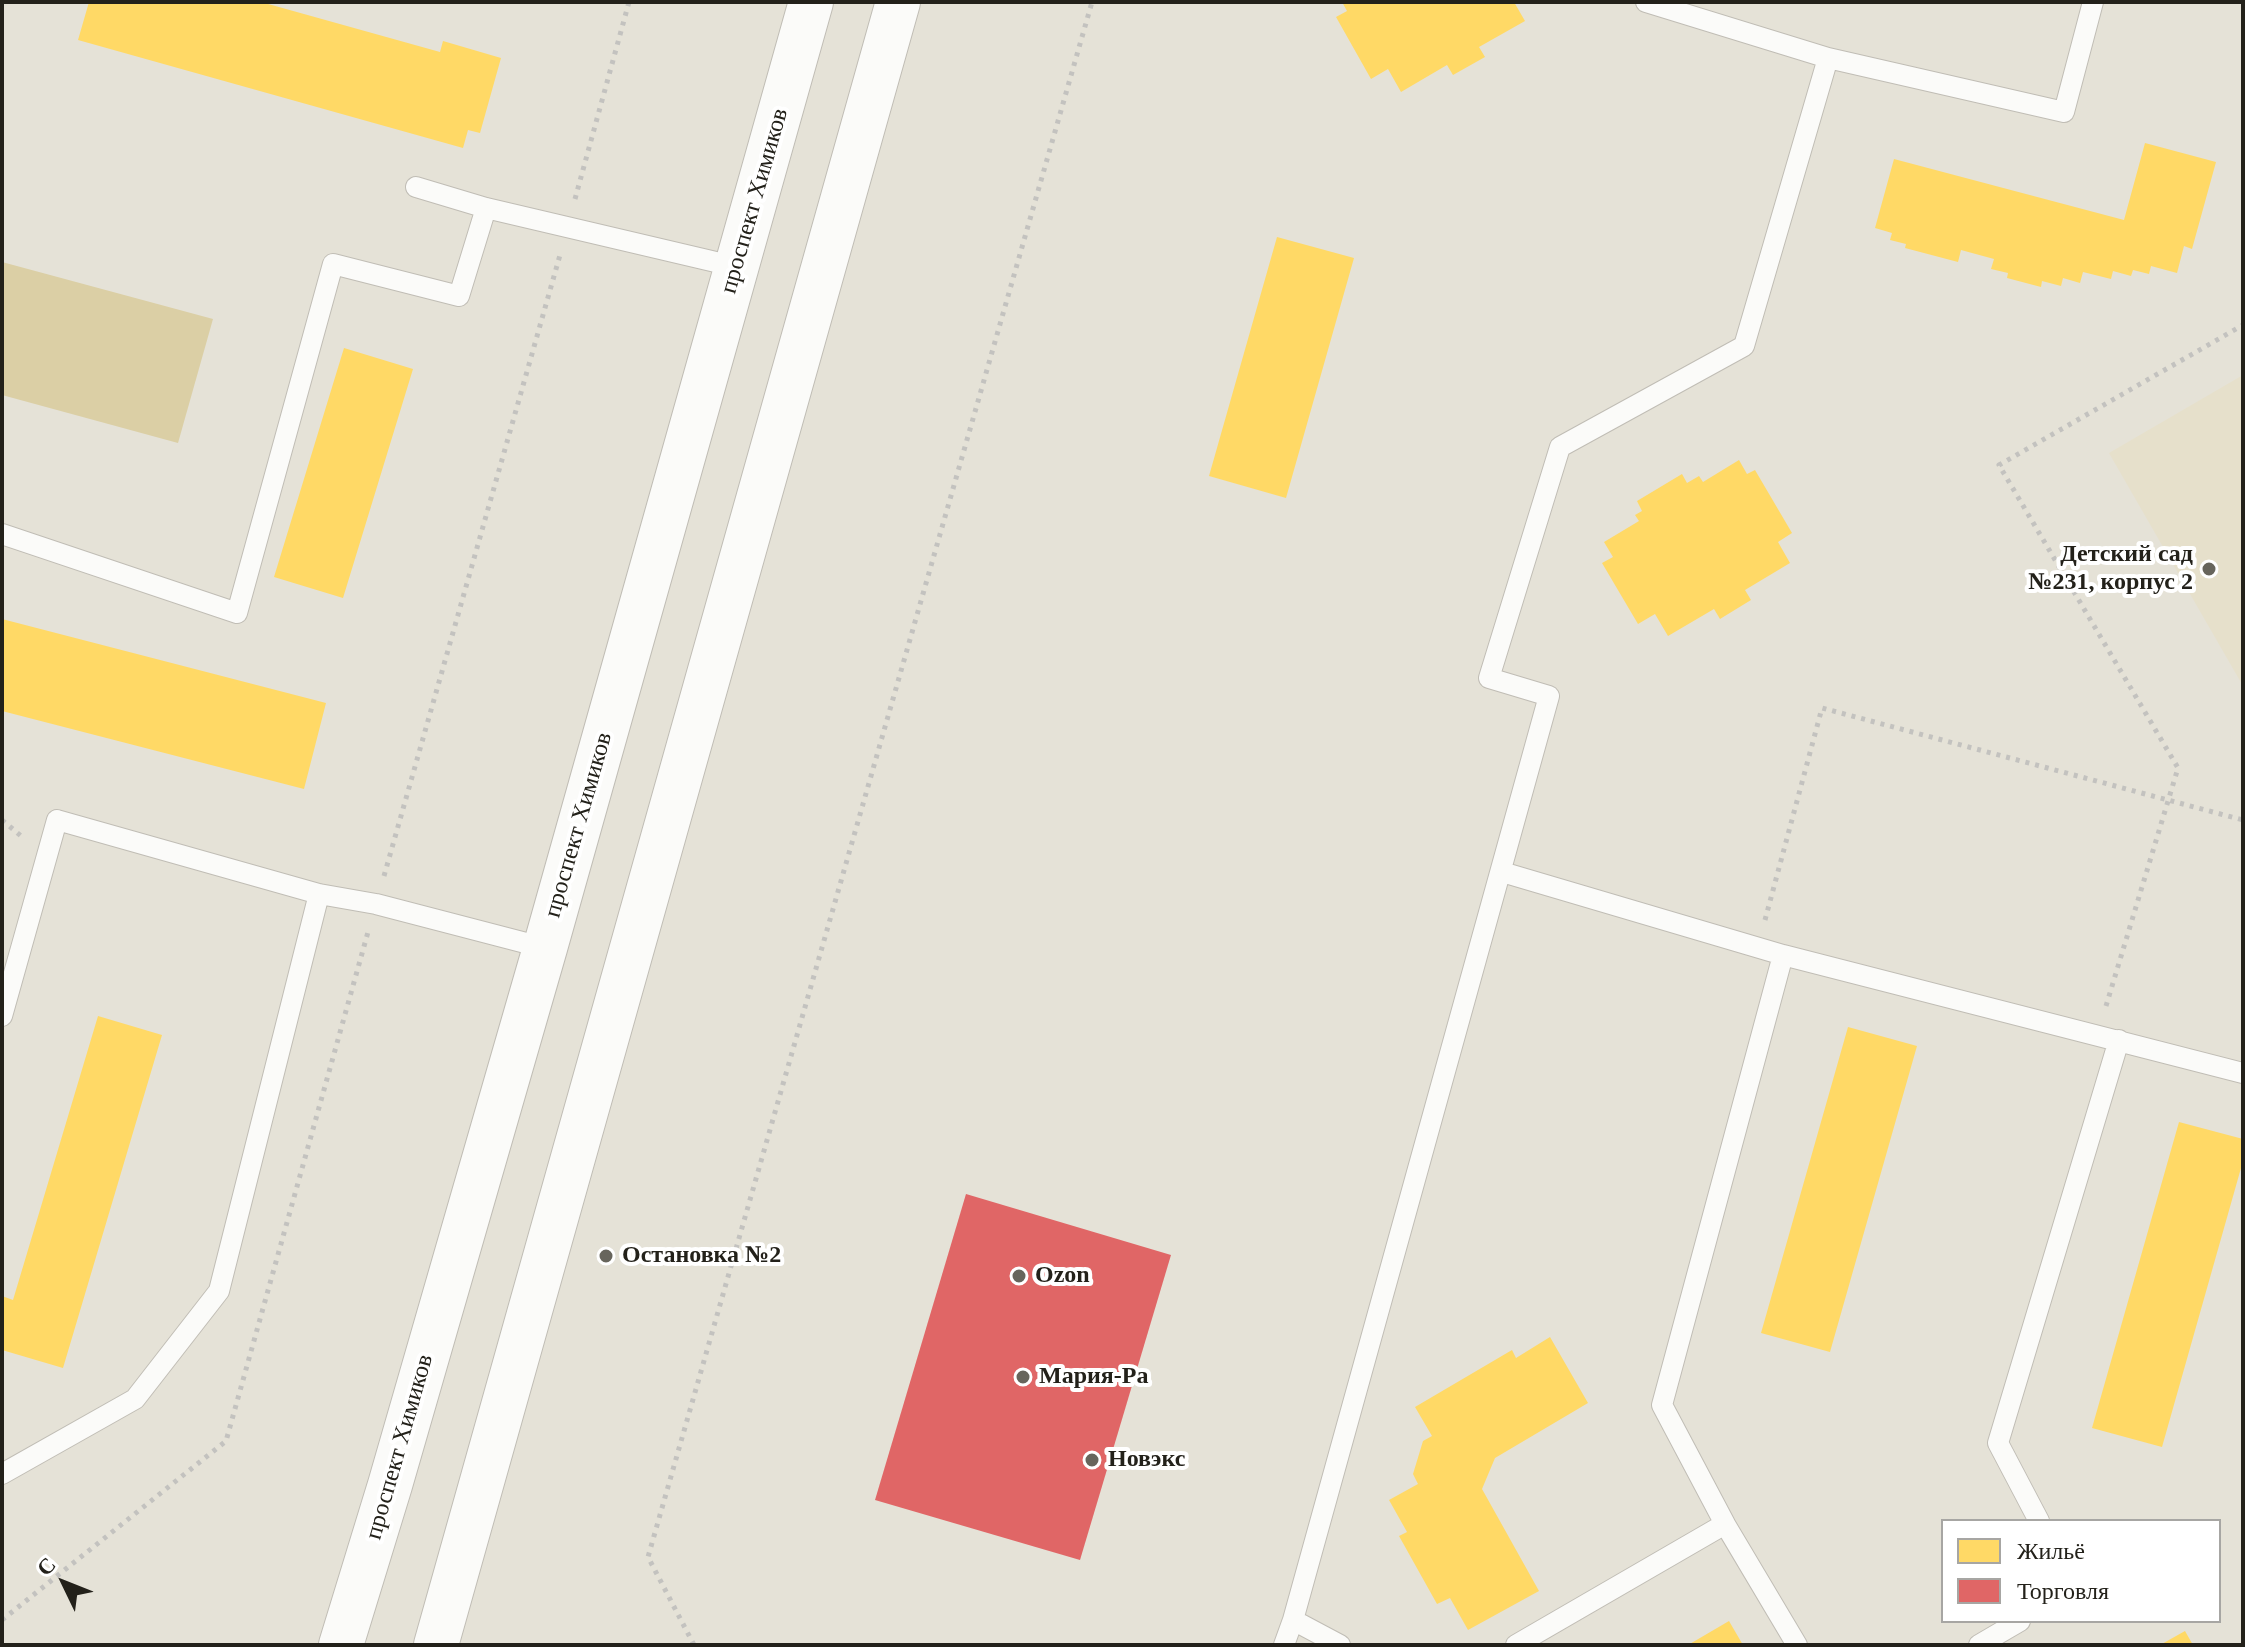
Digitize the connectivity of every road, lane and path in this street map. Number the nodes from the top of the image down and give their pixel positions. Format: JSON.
{"nodes":[{"id":1,"x":629,"y":2,"type":"edge"},
{"id":2,"x":811,"y":2,"type":"edge"},
{"id":3,"x":898,"y":2,"type":"edge"},
{"id":4,"x":1092,"y":2,"type":"edge"},
{"id":5,"x":1646,"y":2,"type":"edge"},
{"id":6,"x":2093,"y":2,"type":"edge"},
{"id":7,"x":1828,"y":58,"type":"junction"},
{"id":8,"x":416,"y":187,"type":"dead end"},
{"id":9,"x":486,"y":208,"type":"junction"},
{"id":10,"x":568,"y":227,"type":"junction"},
{"id":11,"x":737,"y":267,"type":"junction"},
{"id":12,"x":2243,"y":325,"type":"edge"},
{"id":13,"x":2,"y":534,"type":"edge"},
{"id":14,"x":2169,"y":800,"type":"junction"},
{"id":15,"x":2243,"y":820,"type":"edge"},
{"id":16,"x":1502,"y":872,"type":"junction"},
{"id":17,"x":319,"y":894,"type":"junction"},
{"id":18,"x":376,"y":904,"type":"junction"},
{"id":19,"x":545,"y":948,"type":"junction"},
{"id":20,"x":1757,"y":948,"type":"junction"},
{"id":21,"x":1783,"y":955,"type":"junction"},
{"id":22,"x":2,"y":1016,"type":"edge"},
{"id":23,"x":2097,"y":1034,"type":"junction"},
{"id":24,"x":2119,"y":1040,"type":"junction"},
{"id":25,"x":2243,"y":1073,"type":"edge"},
{"id":26,"x":2,"y":1474,"type":"edge"},
{"id":27,"x":2038,"y":1519,"type":"edge"},
{"id":28,"x":1725,"y":1524,"type":"junction"},
{"id":29,"x":2,"y":1620,"type":"edge"},
{"id":30,"x":1293,"y":1620,"type":"junction"},
{"id":31,"x":2017,"y":1623,"type":"edge"},
{"id":32,"x":341,"y":1645,"type":"edge"},
{"id":33,"x":436,"y":1645,"type":"edge"},
{"id":34,"x":694,"y":1645,"type":"edge"},
{"id":35,"x":1284,"y":1645,"type":"edge"},
{"id":36,"x":1340,"y":1645,"type":"edge"},
{"id":37,"x":1516,"y":1645,"type":"edge"},
{"id":38,"x":1797,"y":1645,"type":"edge"},
{"id":39,"x":1979,"y":1645,"type":"edge"}],
"edges":[{"from":1,"to":10,"type":"path"},
{"from":2,"to":11,"type":"street","name":"проспект Химиков"},
{"from":3,"to":33,"type":"street"},
{"from":4,"to":34,"type":"path"},
{"from":5,"to":7,"type":"lane"},
{"from":6,"to":7,"type":"lane"},
{"from":7,"to":16,"type":"lane"},
{"from":8,"to":9,"type":"lane"},
{"from":9,"to":10,"type":"lane"},
{"from":9,"to":13,"type":"lane"},
{"from":10,"to":11,"type":"lane"},
{"from":10,"to":18,"type":"path"},
{"from":11,"to":19,"type":"street","name":"проспект Химиков"},
{"from":12,"to":14,"type":"path"},
{"from":14,"to":15,"type":"path"},
{"from":14,"to":20,"type":"path"},
{"from":14,"to":23,"type":"path"},
{"from":16,"to":20,"type":"lane"},
{"from":16,"to":30,"type":"lane"},
{"from":17,"to":18,"type":"lane"},
{"from":17,"to":22,"type":"lane"},
{"from":17,"to":26,"type":"lane"},
{"from":18,"to":19,"type":"lane"},
{"from":18,"to":29,"type":"path"},
{"from":19,"to":32,"type":"street","name":"проспект Химиков"},
{"from":20,"to":21,"type":"lane"},
{"from":21,"to":23,"type":"lane"},
{"from":21,"to":28,"type":"lane"},
{"from":23,"to":24,"type":"lane"},
{"from":24,"to":25,"type":"lane"},
{"from":24,"to":27,"type":"lane"},
{"from":28,"to":37,"type":"lane"},
{"from":28,"to":38,"type":"lane"},
{"from":30,"to":35,"type":"lane"},
{"from":30,"to":36,"type":"lane"},
{"from":31,"to":39,"type":"lane"}]}
